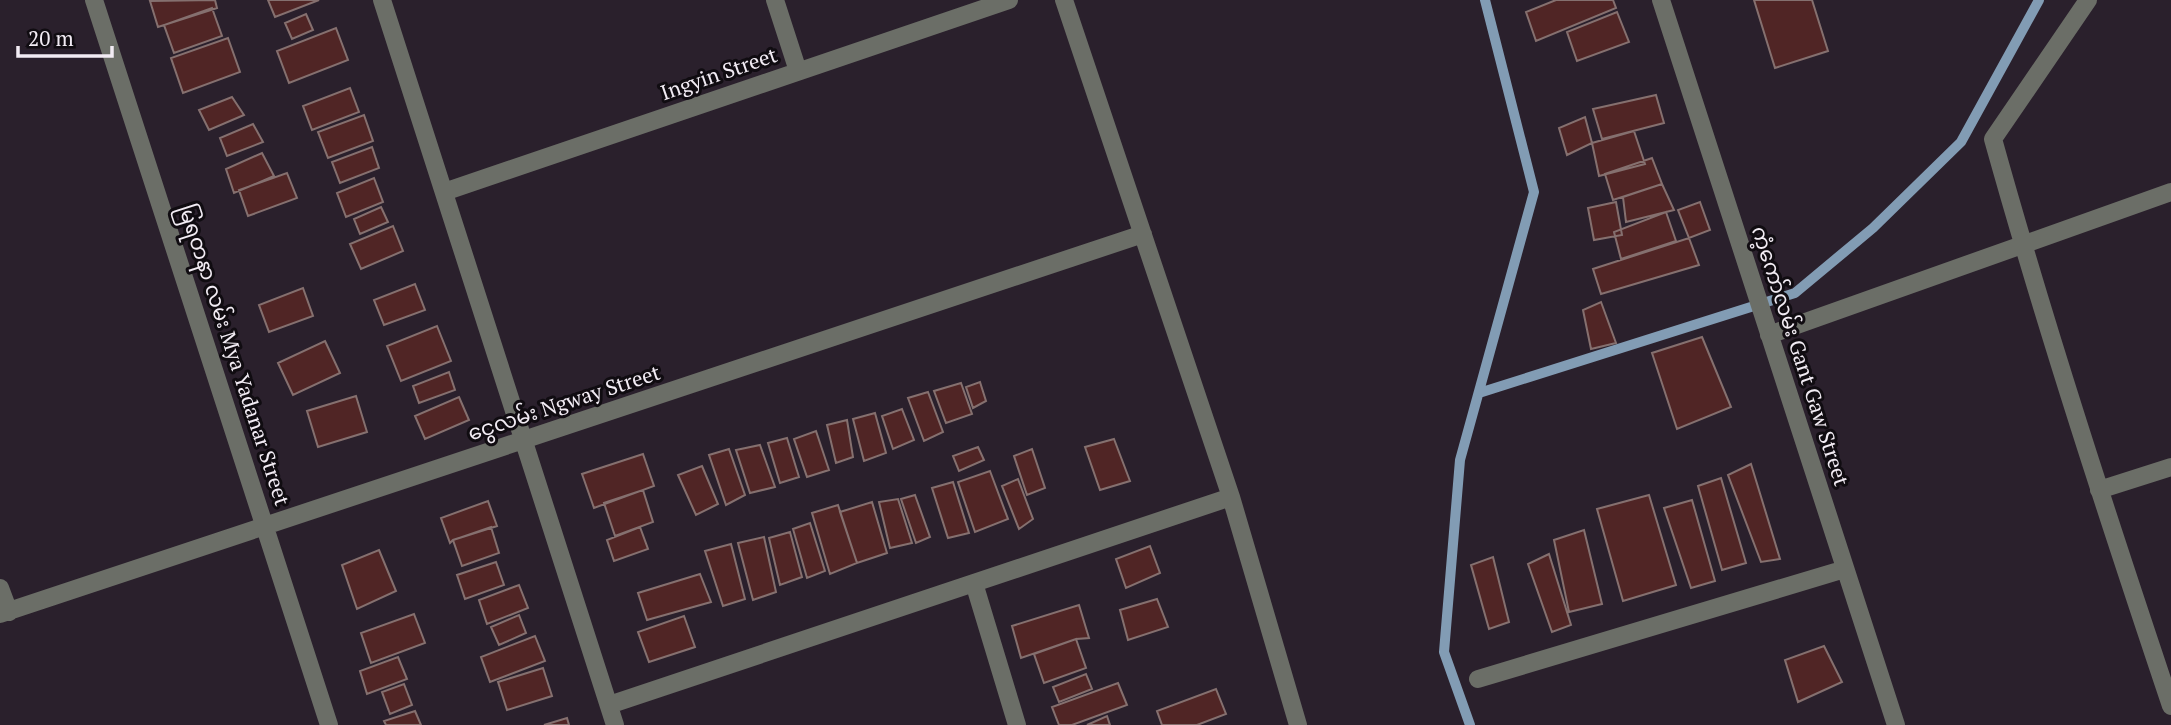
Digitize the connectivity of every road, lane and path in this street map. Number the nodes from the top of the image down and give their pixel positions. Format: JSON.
{"nodes":[{"id":1,"x":94,"y":0,"type":"edge"},
{"id":2,"x":382,"y":0,"type":"edge"},
{"id":3,"x":775,"y":0,"type":"edge"},
{"id":4,"x":1009,"y":0,"type":"edge"},
{"id":5,"x":1064,"y":0,"type":"edge"},
{"id":6,"x":1661,"y":0,"type":"edge"},
{"id":7,"x":2088,"y":0,"type":"edge"},
{"id":8,"x":798,"y":71,"type":"junction"},
{"id":9,"x":443,"y":192,"type":"junction"},
{"id":10,"x":2171,"y":192,"type":"edge"},
{"id":11,"x":1143,"y":234,"type":"junction"},
{"id":12,"x":2023,"y":246,"type":"junction"},
{"id":13,"x":1769,"y":335,"type":"junction"},
{"id":14,"x":523,"y":440,"type":"junction"},
{"id":15,"x":2171,"y":467,"type":"edge"},
{"id":16,"x":2099,"y":490,"type":"junction"},
{"id":17,"x":1231,"y":497,"type":"junction"},
{"id":18,"x":265,"y":526,"type":"junction"},
{"id":19,"x":1845,"y":569,"type":"junction"},
{"id":20,"x":974,"y":583,"type":"junction"},
{"id":21,"x":0,"y":588,"type":"edge"},
{"id":22,"x":4,"y":613,"type":"edge"},
{"id":23,"x":1478,"y":679,"type":"dead end"},
{"id":24,"x":609,"y":705,"type":"junction"},
{"id":25,"x":2171,"y":706,"type":"edge"},
{"id":26,"x":330,"y":725,"type":"edge"},
{"id":27,"x":615,"y":725,"type":"edge"},
{"id":28,"x":1017,"y":725,"type":"edge"},
{"id":29,"x":1298,"y":725,"type":"edge"},
{"id":30,"x":1896,"y":725,"type":"edge"}],
"edges":[{"from":1,"to":18,"type":"street","name":"မြရတနာ လမ်း Mya Yadanar Street"},
{"from":2,"to":9,"type":"street"},
{"from":3,"to":8,"type":"street"},
{"from":4,"to":8,"type":"street","name":"Ingyin Street"},
{"from":5,"to":11,"type":"street"},
{"from":6,"to":13,"type":"street","name":"ကံ့ကော်လမ်း Gant Gaw Street"},
{"from":7,"to":12,"type":"street"},
{"from":8,"to":9,"type":"street","name":"Ingyin Street"},
{"from":9,"to":14,"type":"street"},
{"from":10,"to":12,"type":"street"},
{"from":11,"to":14,"type":"street","name":"ငွေလမ်း Ngway Street"},
{"from":11,"to":17,"type":"street"},
{"from":12,"to":13,"type":"street"},
{"from":12,"to":16,"type":"street"},
{"from":13,"to":19,"type":"street","name":"ကံ့ကော်လမ်း Gant Gaw Street"},
{"from":14,"to":18,"type":"street","name":"ငွေလမ်း Ngway Street"},
{"from":14,"to":24,"type":"street"},
{"from":15,"to":16,"type":"street"},
{"from":16,"to":25,"type":"street"},
{"from":17,"to":20,"type":"street"},
{"from":17,"to":29,"type":"street"},
{"from":18,"to":22,"type":"street","name":"ငွေလမ်း Ngway Street"},
{"from":18,"to":26,"type":"street","name":"မြရတနာ လမ်း Mya Yadanar Street"},
{"from":19,"to":23,"type":"street"},
{"from":19,"to":30,"type":"street","name":"ကံ့ကော်လမ်း Gant Gaw Street"},
{"from":20,"to":24,"type":"street"},
{"from":20,"to":28,"type":"street"},
{"from":21,"to":22,"type":"street"},
{"from":24,"to":27,"type":"street"}]}
